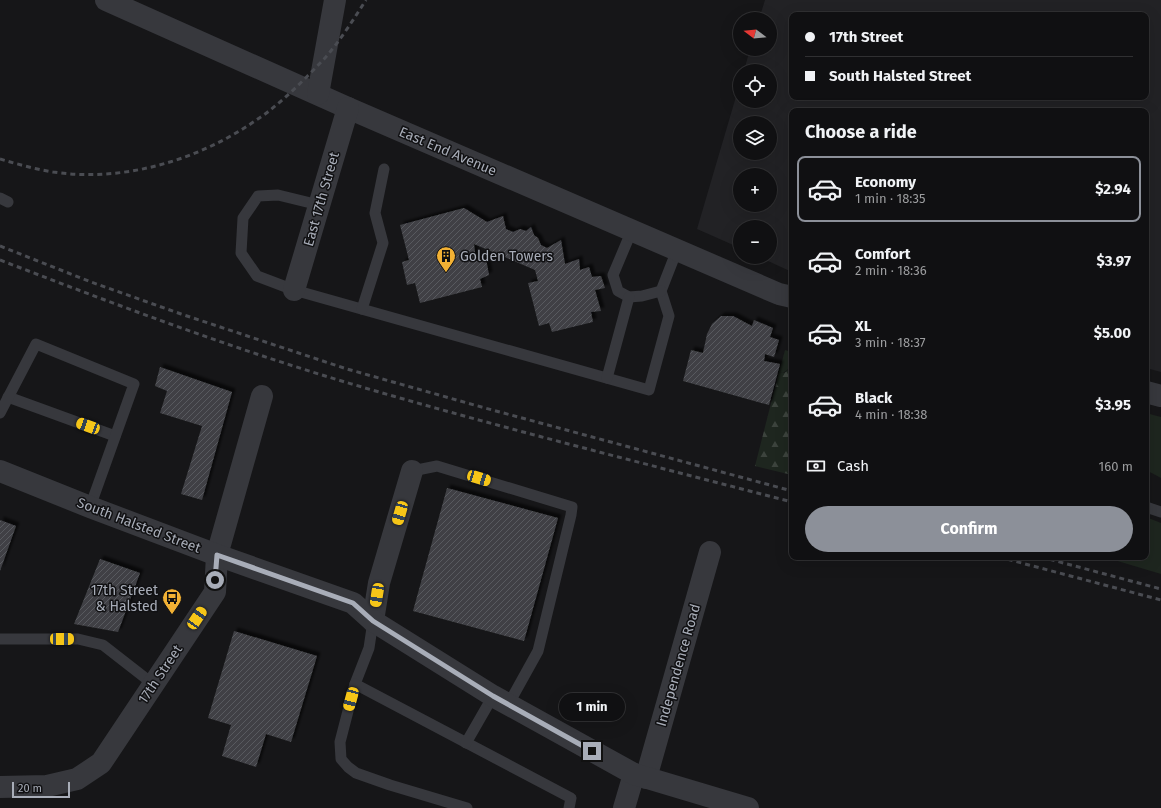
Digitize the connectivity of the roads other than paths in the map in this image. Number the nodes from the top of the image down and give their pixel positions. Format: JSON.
{"nodes":[{"id":1,"x":106,"y":0,"type":"edge"},
{"id":2,"x":336,"y":0,"type":"edge"},
{"id":3,"x":318,"y":94,"type":"junction"},
{"id":4,"x":348,"y":108,"type":"junction"},
{"id":5,"x":384,"y":169,"type":"dead end"},
{"id":6,"x":319,"y":205,"type":"junction"},
{"id":7,"x":632,"y":230,"type":"junction"},
{"id":8,"x":677,"y":250,"type":"junction"},
{"id":9,"x":294,"y":290,"type":"junction"},
{"id":10,"x":661,"y":291,"type":"junction"},
{"id":11,"x":629,"y":297,"type":"junction"},
{"id":12,"x":789,"y":297,"type":"edge"},
{"id":13,"x":362,"y":309,"type":"junction"},
{"id":14,"x":607,"y":378,"type":"junction"},
{"id":15,"x":1149,"y":393,"type":"edge"},
{"id":16,"x":262,"y":396,"type":"dead end"},
{"id":17,"x":1161,"y":396,"type":"edge"},
{"id":18,"x":8,"y":397,"type":"junction"},
{"id":19,"x":0,"y":413,"type":"edge"},
{"id":20,"x":115,"y":436,"type":"junction"},
{"id":21,"x":0,"y":471,"type":"edge"},
{"id":22,"x":412,"y":471,"type":"joint"},
{"id":23,"x":90,"y":506,"type":"junction"},
{"id":24,"x":1149,"y":508,"type":"edge"},
{"id":25,"x":1161,"y":512,"type":"edge"},
{"id":26,"x":710,"y":552,"type":"dead end"},
{"id":27,"x":217,"y":555,"type":"junction"},
{"id":28,"x":373,"y":621,"type":"junction"},
{"id":29,"x":0,"y":639,"type":"edge"},
{"id":30,"x":153,"y":684,"type":"junction"},
{"id":31,"x":355,"y":684,"type":"junction"},
{"id":32,"x":500,"y":700,"type":"junction"},
{"id":33,"x":466,"y":743,"type":"junction"},
{"id":34,"x":640,"y":776,"type":"junction"},
{"id":35,"x":0,"y":787,"type":"edge"},
{"id":36,"x":467,"y":808,"type":"edge"},
{"id":37,"x":569,"y":808,"type":"edge"},
{"id":38,"x":624,"y":808,"type":"edge"},
{"id":39,"x":748,"y":808,"type":"edge"}],
"edges":[{"from":1,"to":3,"type":"street","name":"East End Avenue"},
{"from":2,"to":3,"type":"street"},
{"from":3,"to":4,"type":"street","name":"East End Avenue"},
{"from":4,"to":6,"type":"street","name":"East 17th Street"},
{"from":4,"to":7,"type":"street","name":"East End Avenue"},
{"from":5,"to":13,"type":"lane"},
{"from":6,"to":9,"type":"street","name":"East 17th Street"},
{"from":6,"to":9,"type":"lane"},
{"from":7,"to":8,"type":"street","name":"East End Avenue"},
{"from":7,"to":11,"type":"lane"},
{"from":8,"to":10,"type":"lane"},
{"from":8,"to":12,"type":"street","name":"East End Avenue"},
{"from":9,"to":13,"type":"lane"},
{"from":10,"to":11,"type":"lane"},
{"from":10,"to":14,"type":"lane"},
{"from":11,"to":14,"type":"lane"},
{"from":13,"to":14,"type":"lane"},
{"from":15,"to":17,"type":"street"},
{"from":16,"to":27,"type":"street"},
{"from":18,"to":19,"type":"lane"},
{"from":18,"to":20,"type":"lane"},
{"from":18,"to":20,"type":"lane"},
{"from":20,"to":23,"type":"lane"},
{"from":21,"to":23,"type":"street","name":"South Halsted Street"},
{"from":22,"to":28,"type":"street"},
{"from":22,"to":32,"type":"lane"},
{"from":23,"to":27,"type":"street","name":"South Halsted Street"},
{"from":24,"to":25,"type":"lane"},
{"from":26,"to":34,"type":"street","name":"Independence Road"},
{"from":27,"to":28,"type":"street","name":"South Halsted Street"},
{"from":27,"to":30,"type":"street","name":"17th Street"},
{"from":28,"to":31,"type":"lane"},
{"from":28,"to":32,"type":"street","name":"South Halsted Street"},
{"from":29,"to":30,"type":"lane"},
{"from":30,"to":35,"type":"street","name":"17th Street"},
{"from":31,"to":33,"type":"lane"},
{"from":31,"to":36,"type":"lane"},
{"from":32,"to":33,"type":"lane"},
{"from":32,"to":34,"type":"street","name":"South Halsted Street"},
{"from":33,"to":37,"type":"lane"},
{"from":34,"to":38,"type":"street","name":"Independence Road"},
{"from":34,"to":39,"type":"street","name":"South Halsted Street"}]}
